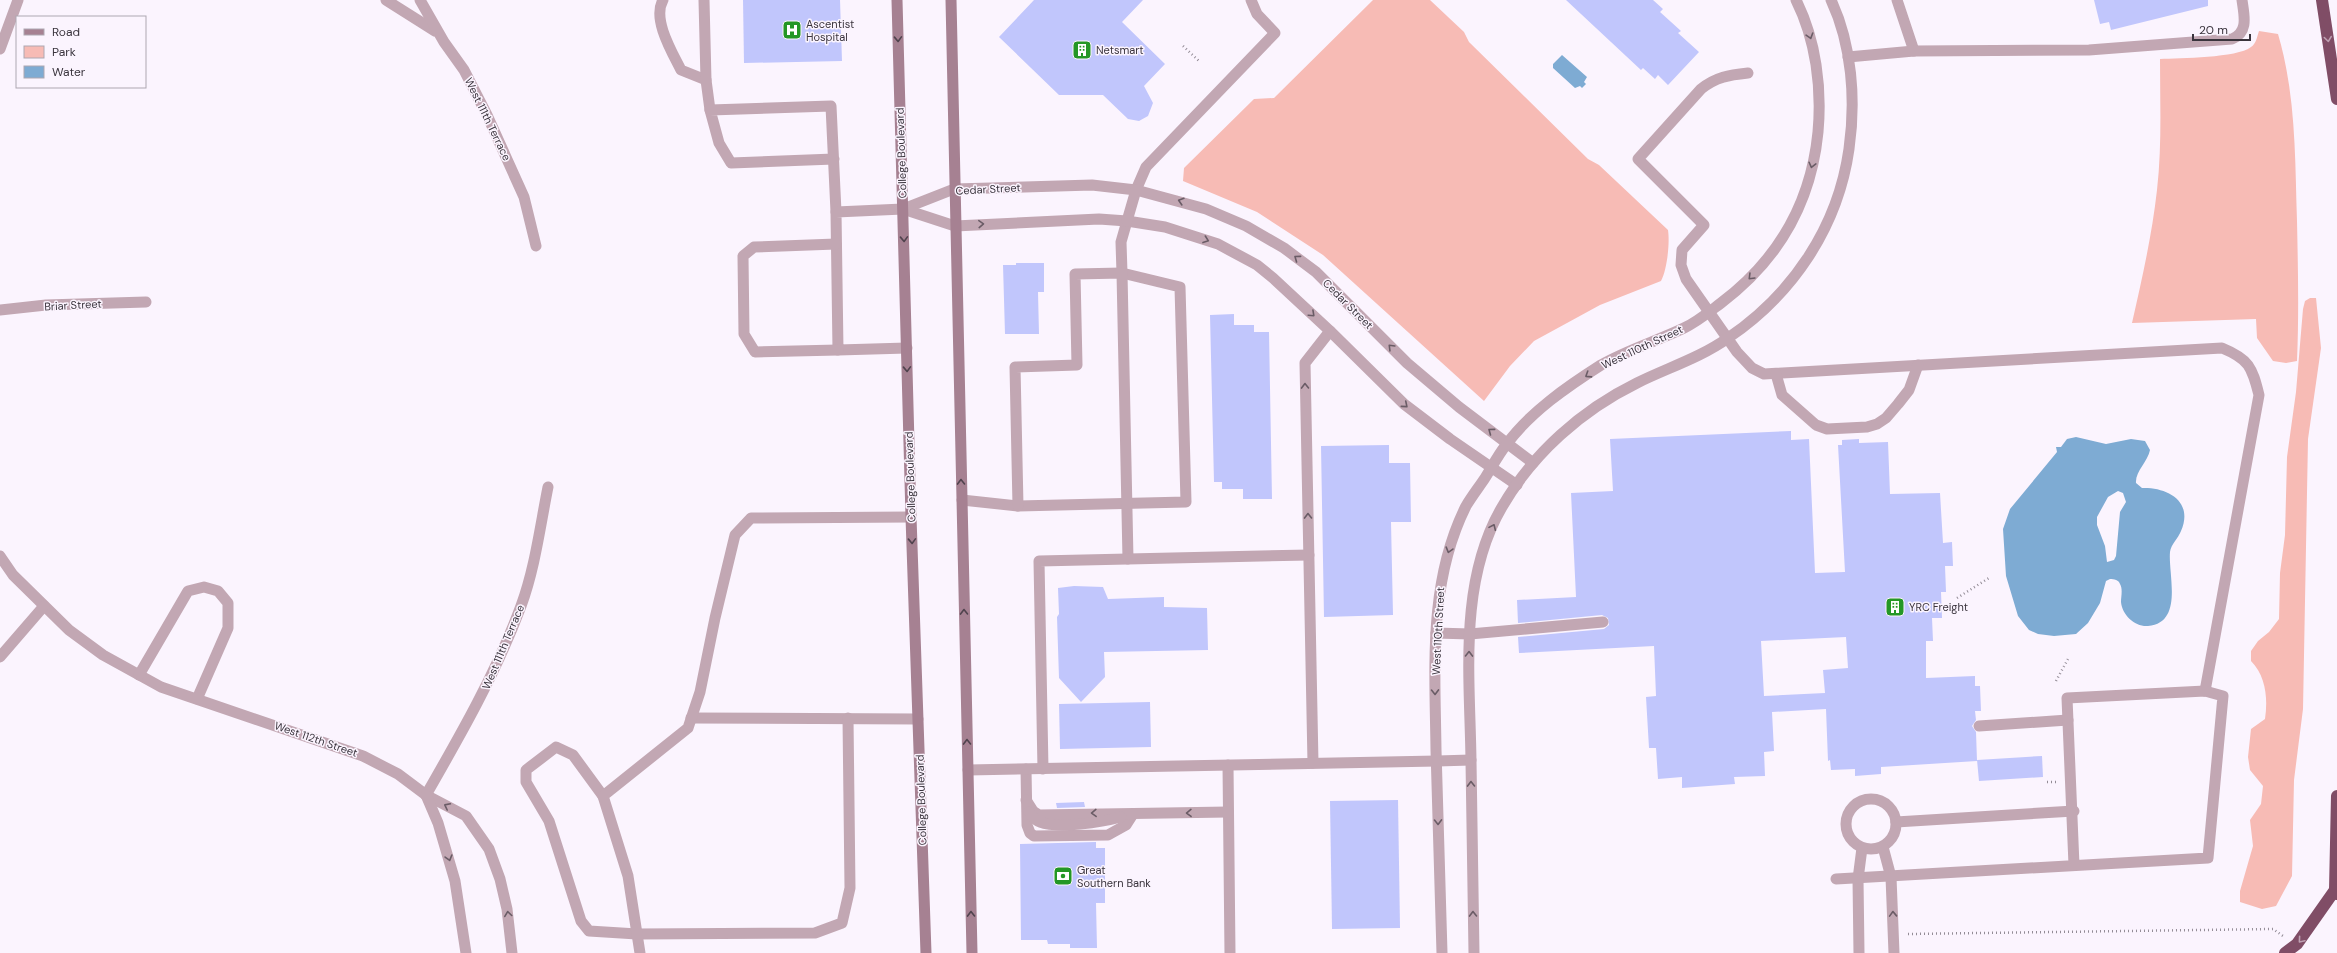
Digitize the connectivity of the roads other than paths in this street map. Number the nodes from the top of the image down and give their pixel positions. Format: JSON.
{"nodes":[{"id":1,"x":18,"y":0,"type":"edge"},
{"id":2,"x":386,"y":0,"type":"edge"},
{"id":3,"x":420,"y":0,"type":"edge"},
{"id":4,"x":663,"y":0,"type":"edge"},
{"id":5,"x":704,"y":0,"type":"edge"},
{"id":6,"x":897,"y":0,"type":"edge"},
{"id":7,"x":951,"y":0,"type":"edge"},
{"id":8,"x":1251,"y":0,"type":"edge"},
{"id":9,"x":1796,"y":0,"type":"edge"},
{"id":10,"x":1831,"y":0,"type":"edge"},
{"id":11,"x":1897,"y":0,"type":"edge"},
{"id":12,"x":2242,"y":0,"type":"edge"},
{"id":13,"x":2322,"y":0,"type":"edge"},
{"id":14,"x":440,"y":35,"type":"junction"},
{"id":15,"x":1,"y":43,"type":"edge"},
{"id":16,"x":1914,"y":51,"type":"junction"},
{"id":17,"x":1848,"y":57,"type":"junction"},
{"id":18,"x":1748,"y":73,"type":"dead end"},
{"id":19,"x":706,"y":80,"type":"junction"},
{"id":20,"x":2337,"y":99,"type":"edge"},
{"id":21,"x":710,"y":110,"type":"junction"},
{"id":22,"x":834,"y":160,"type":"junction"},
{"id":23,"x":954,"y":189,"type":"junction"},
{"id":24,"x":1136,"y":190,"type":"junction"},
{"id":25,"x":903,"y":209,"type":"junction"},
{"id":26,"x":836,"y":212,"type":"junction"},
{"id":27,"x":1127,"y":221,"type":"junction"},
{"id":28,"x":955,"y":226,"type":"junction"},
{"id":29,"x":836,"y":244,"type":"junction"},
{"id":30,"x":536,"y":246,"type":"dead end"},
{"id":31,"x":1122,"y":273,"type":"junction"},
{"id":32,"x":146,"y":302,"type":"dead end"},
{"id":33,"x":0,"y":310,"type":"edge"},
{"id":34,"x":1709,"y":312,"type":"junction"},
{"id":35,"x":1330,"y":331,"type":"junction"},
{"id":36,"x":1728,"y":339,"type":"junction"},
{"id":37,"x":907,"y":348,"type":"junction"},
{"id":38,"x":838,"y":350,"type":"junction"},
{"id":39,"x":1918,"y":365,"type":"junction"},
{"id":40,"x":1776,"y":374,"type":"junction"},
{"id":41,"x":1507,"y":443,"type":"junction"},
{"id":42,"x":1533,"y":463,"type":"junction"},
{"id":43,"x":1491,"y":468,"type":"junction"},
{"id":44,"x":1517,"y":485,"type":"junction"},
{"id":45,"x":548,"y":487,"type":"dead end"},
{"id":46,"x":962,"y":500,"type":"junction"},
{"id":47,"x":1128,"y":504,"type":"junction"},
{"id":48,"x":1018,"y":506,"type":"junction"},
{"id":49,"x":911,"y":516,"type":"junction"},
{"id":50,"x":1309,"y":555,"type":"junction"},
{"id":51,"x":0,"y":556,"type":"edge"},
{"id":52,"x":1128,"y":559,"type":"junction"},
{"id":53,"x":44,"y":606,"type":"junction"},
{"id":54,"x":1603,"y":622,"type":"dead end"},
{"id":55,"x":1436,"y":633,"type":"junction"},
{"id":56,"x":1470,"y":634,"type":"junction"},
{"id":57,"x":0,"y":657,"type":"edge"},
{"id":58,"x":139,"y":675,"type":"junction"},
{"id":59,"x":2205,"y":691,"type":"junction"},
{"id":60,"x":197,"y":699,"type":"junction"},
{"id":61,"x":691,"y":718,"type":"junction"},
{"id":62,"x":848,"y":718,"type":"junction"},
{"id":63,"x":918,"y":719,"type":"junction"},
{"id":64,"x":2068,"y":720,"type":"junction"},
{"id":65,"x":1979,"y":726,"type":"dead end"},
{"id":66,"x":1471,"y":760,"type":"junction"},
{"id":67,"x":1437,"y":761,"type":"junction"},
{"id":68,"x":1313,"y":763,"type":"junction"},
{"id":69,"x":1228,"y":765,"type":"junction"},
{"id":70,"x":1026,"y":769,"type":"junction"},
{"id":71,"x":1043,"y":769,"type":"junction"},
{"id":72,"x":968,"y":770,"type":"junction"},
{"id":73,"x":426,"y":795,"type":"junction"},
{"id":74,"x":603,"y":796,"type":"junction"},
{"id":75,"x":2337,"y":796,"type":"edge"},
{"id":76,"x":1027,"y":806,"type":"junction"},
{"id":77,"x":2074,"y":810,"type":"junction"},
{"id":78,"x":1228,"y":812,"type":"junction"},
{"id":79,"x":1133,"y":814,"type":"junction"},
{"id":80,"x":1896,"y":822,"type":"junction"},
{"id":81,"x":1883,"y":847,"type":"junction"},
{"id":82,"x":1862,"y":848,"type":"junction"},
{"id":83,"x":2074,"y":865,"type":"junction"},
{"id":84,"x":1891,"y":878,"type":"junction"},
{"id":85,"x":1836,"y":879,"type":"dead end"},
{"id":86,"x":1858,"y":879,"type":"junction"},
{"id":87,"x":2336,"y":892,"type":"edge"},
{"id":88,"x":637,"y":934,"type":"junction"},
{"id":89,"x":466,"y":953,"type":"edge"},
{"id":90,"x":512,"y":953,"type":"edge"},
{"id":91,"x":640,"y":953,"type":"edge"},
{"id":92,"x":926,"y":953,"type":"edge"},
{"id":93,"x":972,"y":953,"type":"edge"},
{"id":94,"x":1230,"y":953,"type":"edge"},
{"id":95,"x":1442,"y":953,"type":"edge"},
{"id":96,"x":1474,"y":953,"type":"edge"},
{"id":97,"x":1859,"y":953,"type":"edge"},
{"id":98,"x":1894,"y":953,"type":"edge"},
{"id":99,"x":2285,"y":953,"type":"edge"}],
"edges":[{"from":1,"to":15,"type":"street"},
{"from":2,"to":14,"type":"street"},
{"from":3,"to":14,"type":"street","name":"West 111th Terrace"},
{"from":4,"to":19,"type":"street"},
{"from":5,"to":19,"type":"street"},
{"from":6,"to":25,"type":"main road","name":"College Boulevard","one_way":true},
{"from":7,"to":23,"type":"main road"},
{"from":8,"to":24,"type":"street"},
{"from":9,"to":34,"type":"street","name":"West 110th Street","one_way":true},
{"from":10,"to":17,"type":"street"},
{"from":11,"to":16,"type":"street"},
{"from":12,"to":16,"type":"street"},
{"from":13,"to":20,"type":"highway","one_way":true},
{"from":14,"to":30,"type":"street","name":"West 111th Terrace"},
{"from":16,"to":17,"type":"street"},
{"from":17,"to":36,"type":"street"},
{"from":18,"to":34,"type":"street"},
{"from":19,"to":21,"type":"street"},
{"from":21,"to":22,"type":"street"},
{"from":21,"to":22,"type":"street"},
{"from":22,"to":26,"type":"street"},
{"from":23,"to":24,"type":"street","name":"Cedar Street"},
{"from":23,"to":25,"type":"street","name":"Cedar Street"},
{"from":23,"to":28,"type":"main road"},
{"from":24,"to":27,"type":"street"},
{"from":41,"to":24,"type":"street","name":"Cedar Street","one_way":true},
{"from":25,"to":26,"type":"street"},
{"from":25,"to":28,"type":"street"},
{"from":25,"to":37,"type":"main road","name":"College Boulevard","one_way":true},
{"from":26,"to":29,"type":"street"},
{"from":28,"to":27,"type":"street","one_way":true},
{"from":27,"to":31,"type":"street"},
{"from":27,"to":35,"type":"street","one_way":true},
{"from":46,"to":28,"type":"main road","one_way":true},
{"from":29,"to":38,"type":"street"},
{"from":29,"to":38,"type":"street"},
{"from":31,"to":47,"type":"street"},
{"from":31,"to":47,"type":"street"},
{"from":31,"to":48,"type":"street"},
{"from":32,"to":33,"type":"street","name":"Briar Street"},
{"from":34,"to":36,"type":"street"},
{"from":34,"to":41,"type":"street","name":"West 110th Street","one_way":true},
{"from":35,"to":43,"type":"street","one_way":true},
{"from":50,"to":35,"type":"street","one_way":true},
{"from":36,"to":40,"type":"street"},
{"from":36,"to":42,"type":"street"},
{"from":37,"to":38,"type":"street"},
{"from":37,"to":49,"type":"main road","name":"College Boulevard","one_way":true},
{"from":39,"to":40,"type":"street"},
{"from":39,"to":40,"type":"street"},
{"from":39,"to":59,"type":"street"},
{"from":41,"to":42,"type":"street","name":"Cedar Street"},
{"from":41,"to":43,"type":"street","name":"West 110th Street"},
{"from":42,"to":44,"type":"street"},
{"from":43,"to":44,"type":"street"},
{"from":43,"to":55,"type":"street","name":"West 110th Street","one_way":true},
{"from":56,"to":44,"type":"street","one_way":true},
{"from":45,"to":73,"type":"street","name":"West 111th Terrace"},
{"from":46,"to":48,"type":"street"},
{"from":72,"to":46,"type":"main road","one_way":true},
{"from":47,"to":48,"type":"street"},
{"from":47,"to":52,"type":"street"},
{"from":49,"to":61,"type":"street"},
{"from":49,"to":63,"type":"main road","name":"College Boulevard","one_way":true},
{"from":50,"to":52,"type":"street"},
{"from":50,"to":68,"type":"street"},
{"from":51,"to":53,"type":"street","name":"West 112th Street"},
{"from":52,"to":71,"type":"street"},
{"from":53,"to":57,"type":"street"},
{"from":53,"to":58,"type":"street","name":"West 112th Street"},
{"from":54,"to":56,"type":"street"},
{"from":55,"to":56,"type":"street"},
{"from":55,"to":67,"type":"street","name":"West 110th Street","one_way":true},
{"from":66,"to":56,"type":"street","one_way":true},
{"from":58,"to":60,"type":"street","name":"West 112th Street"},
{"from":58,"to":60,"type":"street"},
{"from":59,"to":64,"type":"street"},
{"from":59,"to":83,"type":"street"},
{"from":60,"to":73,"type":"street","name":"West 112th Street"},
{"from":61,"to":62,"type":"street"},
{"from":61,"to":74,"type":"street"},
{"from":62,"to":63,"type":"street"},
{"from":62,"to":88,"type":"street"},
{"from":63,"to":92,"type":"main road","name":"College Boulevard"},
{"from":64,"to":65,"type":"street"},
{"from":64,"to":77,"type":"street"},
{"from":66,"to":67,"type":"street"},
{"from":96,"to":66,"type":"street","one_way":true},
{"from":67,"to":68,"type":"street"},
{"from":67,"to":95,"type":"street","name":"West 110th Street","one_way":true},
{"from":68,"to":69,"type":"street"},
{"from":69,"to":71,"type":"street"},
{"from":69,"to":78,"type":"street"},
{"from":70,"to":71,"type":"street"},
{"from":70,"to":72,"type":"street"},
{"from":70,"to":76,"type":"street"},
{"from":93,"to":72,"type":"main road","one_way":true},
{"from":73,"to":89,"type":"street","name":"West 112th Street","one_way":true},
{"from":90,"to":73,"type":"street","name":"West 112th Street","one_way":true},
{"from":74,"to":88,"type":"street"},
{"from":74,"to":88,"type":"street"},
{"from":75,"to":87,"type":"highway"},
{"from":79,"to":76,"type":"street","one_way":true},
{"from":76,"to":79,"type":"street"},
{"from":77,"to":80,"type":"street"},
{"from":77,"to":83,"type":"street"},
{"from":78,"to":79,"type":"street","one_way":true},
{"from":78,"to":94,"type":"street"},
{"from":80,"to":81,"type":"street"},
{"from":80,"to":82,"type":"street"},
{"from":81,"to":82,"type":"street"},
{"from":81,"to":84,"type":"street"},
{"from":82,"to":86,"type":"street"},
{"from":83,"to":84,"type":"street"},
{"from":84,"to":86,"type":"street"},
{"from":98,"to":84,"type":"street","one_way":true},
{"from":85,"to":86,"type":"street"},
{"from":86,"to":97,"type":"street"},
{"from":87,"to":99,"type":"highway","one_way":true},
{"from":88,"to":91,"type":"street"}]}
